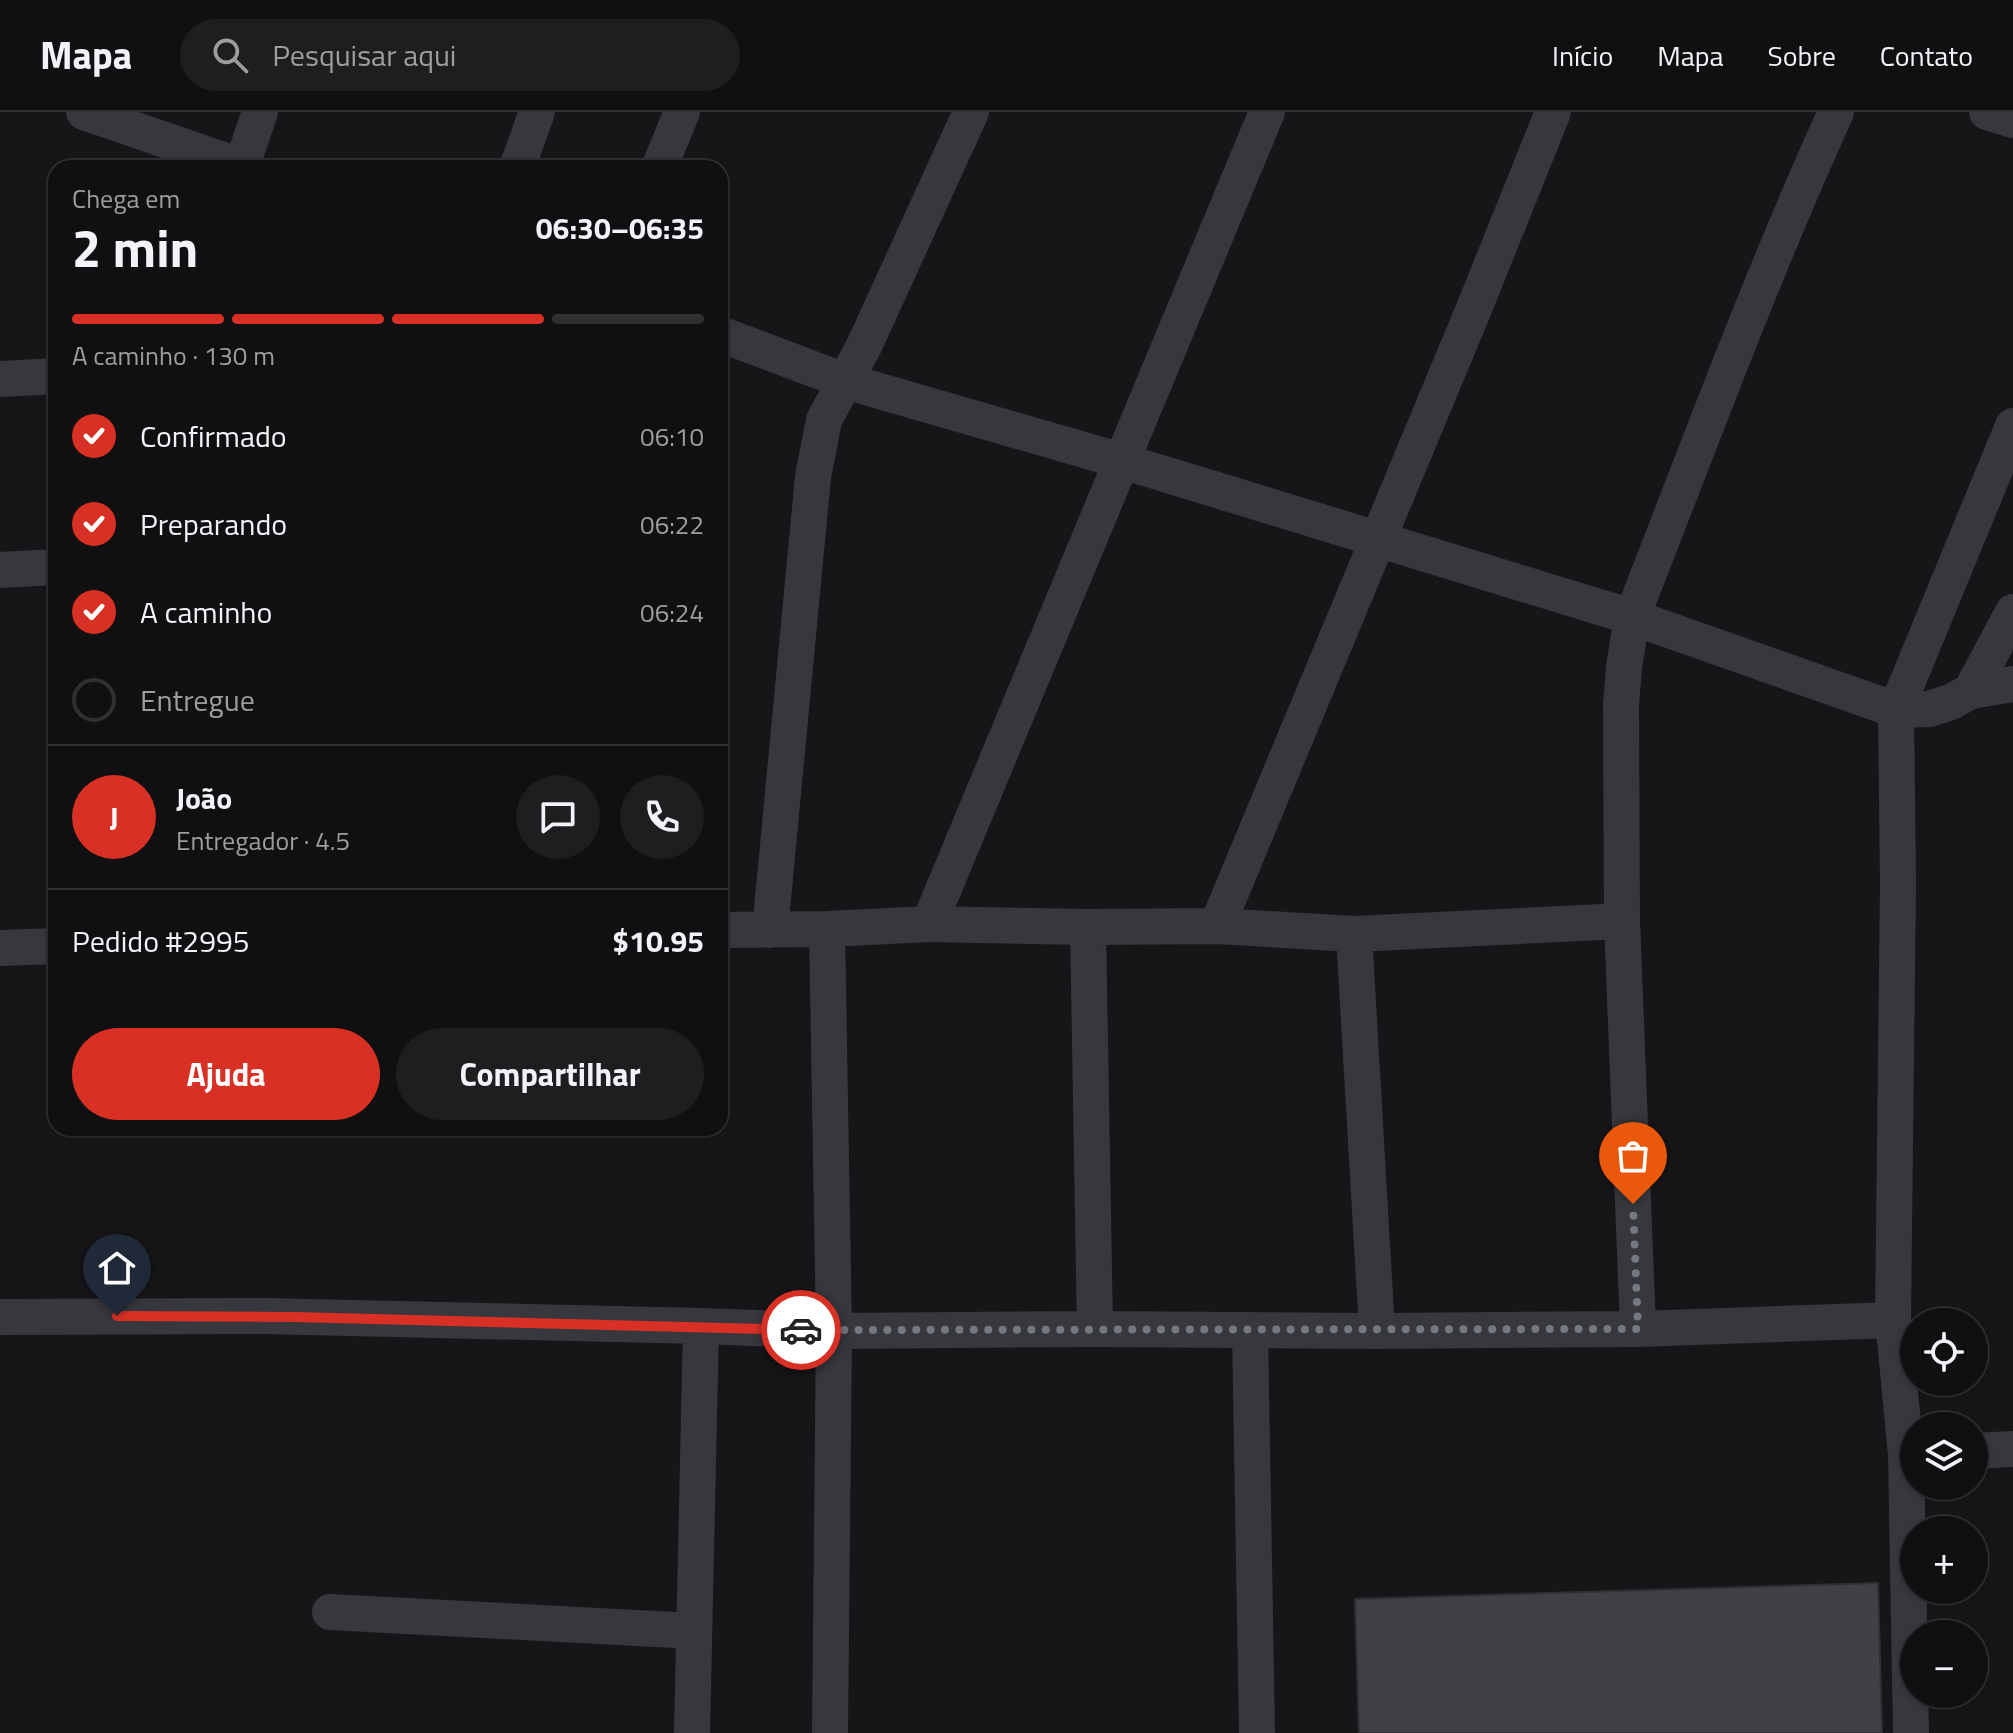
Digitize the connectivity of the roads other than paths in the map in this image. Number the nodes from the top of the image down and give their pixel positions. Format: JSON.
{"nodes":[{"id":1,"x":84,"y":112,"type":"edge"},
{"id":2,"x":260,"y":112,"type":"edge"},
{"id":3,"x":537,"y":112,"type":"edge"},
{"id":4,"x":682,"y":112,"type":"edge"},
{"id":5,"x":971,"y":112,"type":"edge"},
{"id":6,"x":1267,"y":112,"type":"edge"},
{"id":7,"x":1553,"y":112,"type":"edge"},
{"id":8,"x":1836,"y":112,"type":"edge"},
{"id":9,"x":1987,"y":112,"type":"edge"},
{"id":10,"x":2013,"y":120,"type":"edge"},
{"id":11,"x":223,"y":160,"type":"edge"},
{"id":12,"x":245,"y":160,"type":"edge"},
{"id":13,"x":520,"y":160,"type":"edge"},
{"id":14,"x":662,"y":160,"type":"edge"},
{"id":15,"x":728,"y":337,"type":"edge"},
{"id":16,"x":48,"y":376,"type":"edge"},
{"id":17,"x":0,"y":379,"type":"edge"},
{"id":18,"x":845,"y":381,"type":"junction"},
{"id":19,"x":2013,"y":426,"type":"edge"},
{"id":20,"x":1122,"y":461,"type":"junction"},
{"id":21,"x":1377,"y":539,"type":"junction"},
{"id":22,"x":48,"y":567,"type":"edge"},
{"id":23,"x":0,"y":570,"type":"edge"},
{"id":24,"x":2013,"y":612,"type":"edge"},
{"id":25,"x":1632,"y":617,"type":"junction"},
{"id":26,"x":2013,"y":684,"type":"edge"},
{"id":27,"x":1971,"y":691,"type":"junction"},
{"id":28,"x":1896,"y":710,"type":"junction"},
{"id":29,"x":1622,"y":921,"type":"junction"},
{"id":30,"x":929,"y":924,"type":"junction"},
{"id":31,"x":1217,"y":926,"type":"junction"},
{"id":32,"x":1088,"y":927,"type":"junction"},
{"id":33,"x":827,"y":929,"type":"junction"},
{"id":34,"x":728,"y":930,"type":"edge"},
{"id":35,"x":770,"y":930,"type":"junction"},
{"id":36,"x":1354,"y":934,"type":"junction"},
{"id":37,"x":48,"y":946,"type":"edge"},
{"id":38,"x":0,"y":948,"type":"edge"},
{"id":39,"x":0,"y":1317,"type":"edge"},
{"id":40,"x":1893,"y":1320,"type":"junction"},
{"id":41,"x":701,"y":1326,"type":"junction"},
{"id":42,"x":1095,"y":1329,"type":"junction"},
{"id":43,"x":1638,"y":1329,"type":"junction"},
{"id":44,"x":834,"y":1331,"type":"junction"},
{"id":45,"x":1250,"y":1331,"type":"junction"},
{"id":46,"x":1377,"y":1331,"type":"junction"},
{"id":47,"x":1905,"y":1412,"type":"edge"},
{"id":48,"x":2013,"y":1449,"type":"edge"},
{"id":49,"x":1988,"y":1450,"type":"edge"},
{"id":50,"x":1910,"y":1500,"type":"edge"},
{"id":51,"x":330,"y":1612,"type":"dead end"},
{"id":52,"x":694,"y":1631,"type":"junction"},
{"id":53,"x":692,"y":1733,"type":"edge"},
{"id":54,"x":830,"y":1733,"type":"edge"},
{"id":55,"x":1257,"y":1733,"type":"edge"},
{"id":56,"x":1911,"y":1733,"type":"edge"}],
"edges":[{"from":1,"to":11,"type":"street"},
{"from":2,"to":12,"type":"street"},
{"from":3,"to":13,"type":"street"},
{"from":4,"to":14,"type":"street"},
{"from":5,"to":18,"type":"street"},
{"from":6,"to":20,"type":"street"},
{"from":7,"to":21,"type":"street"},
{"from":8,"to":25,"type":"street"},
{"from":9,"to":10,"type":"street"},
{"from":15,"to":18,"type":"street"},
{"from":16,"to":17,"type":"street"},
{"from":18,"to":20,"type":"street"},
{"from":18,"to":35,"type":"street"},
{"from":19,"to":28,"type":"street"},
{"from":20,"to":21,"type":"street"},
{"from":20,"to":30,"type":"street"},
{"from":21,"to":25,"type":"street"},
{"from":21,"to":31,"type":"street"},
{"from":22,"to":23,"type":"street"},
{"from":24,"to":27,"type":"street"},
{"from":25,"to":28,"type":"street"},
{"from":25,"to":29,"type":"street"},
{"from":26,"to":27,"type":"street"},
{"from":27,"to":28,"type":"street"},
{"from":28,"to":40,"type":"street"},
{"from":29,"to":36,"type":"street"},
{"from":29,"to":43,"type":"street"},
{"from":30,"to":32,"type":"street"},
{"from":30,"to":33,"type":"street"},
{"from":31,"to":32,"type":"street"},
{"from":31,"to":36,"type":"street"},
{"from":32,"to":42,"type":"street"},
{"from":33,"to":35,"type":"street"},
{"from":33,"to":44,"type":"street"},
{"from":34,"to":35,"type":"street"},
{"from":36,"to":46,"type":"street"},
{"from":37,"to":38,"type":"street"},
{"from":39,"to":41,"type":"street"},
{"from":40,"to":43,"type":"street"},
{"from":40,"to":47,"type":"street"},
{"from":41,"to":44,"type":"street"},
{"from":41,"to":52,"type":"street"},
{"from":42,"to":44,"type":"street"},
{"from":42,"to":45,"type":"street"},
{"from":43,"to":46,"type":"street"},
{"from":44,"to":54,"type":"street"},
{"from":45,"to":46,"type":"street"},
{"from":45,"to":55,"type":"street"},
{"from":48,"to":49,"type":"street"},
{"from":50,"to":56,"type":"street"},
{"from":51,"to":52,"type":"street"},
{"from":52,"to":53,"type":"street"}]}
